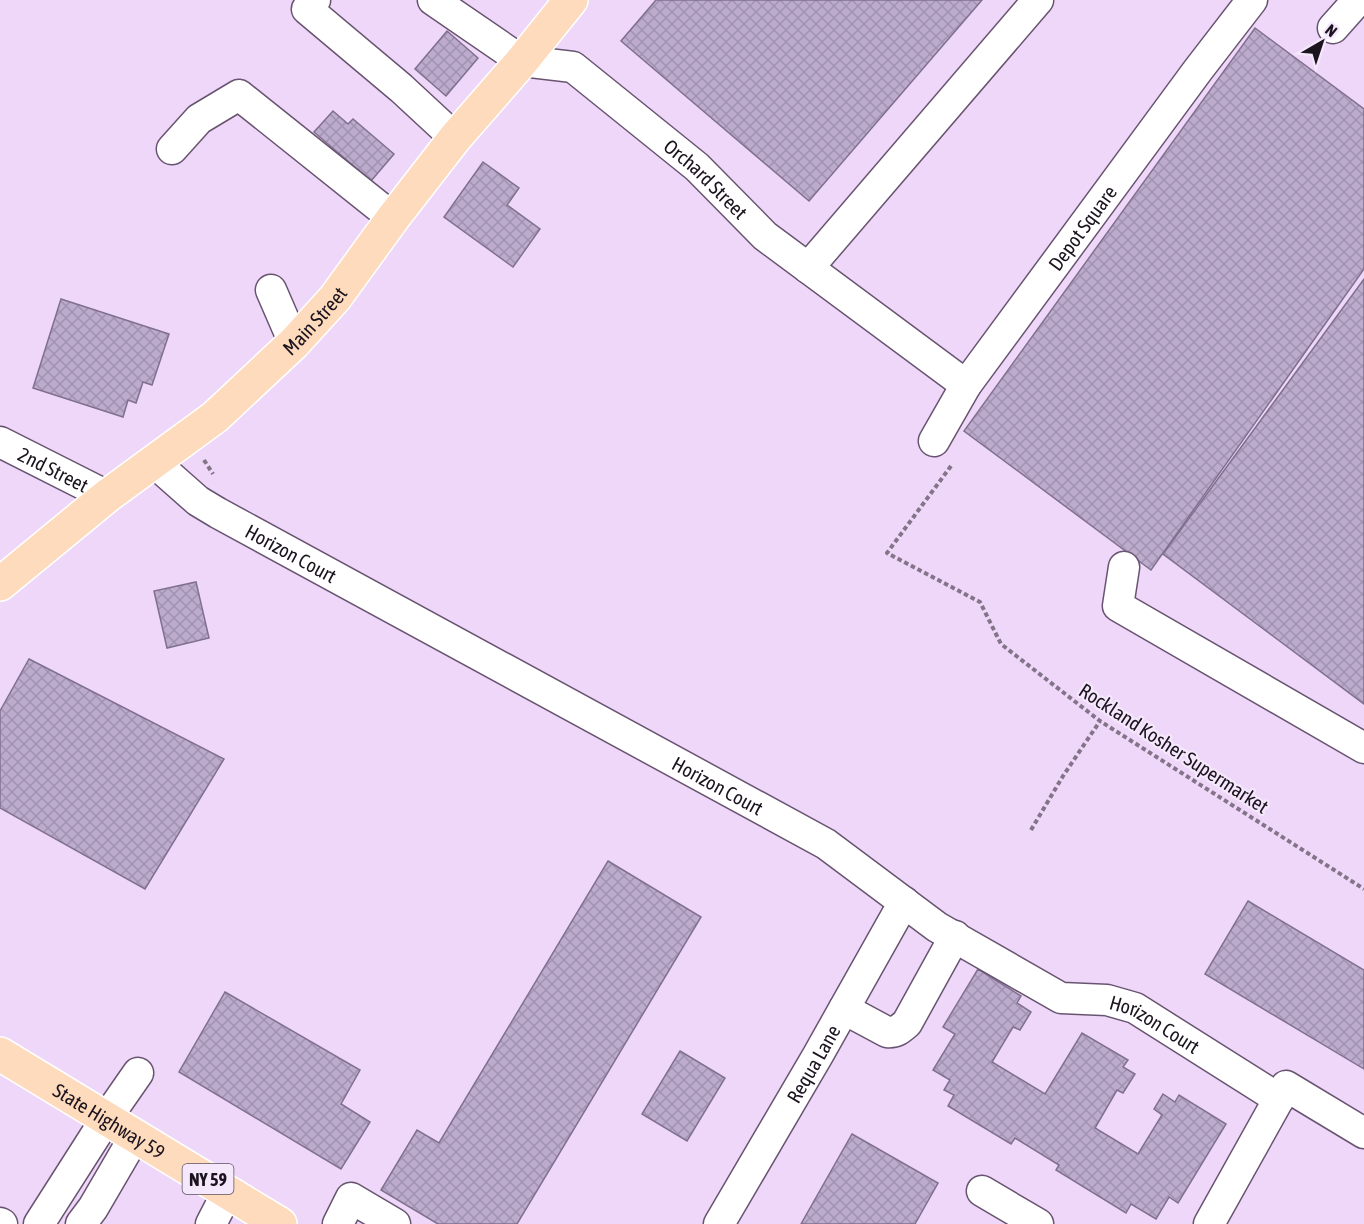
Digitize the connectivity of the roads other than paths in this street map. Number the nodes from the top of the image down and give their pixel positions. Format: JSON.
{"nodes":[{"id":1,"x":315,"y":0,"type":"edge"},
{"id":2,"x":433,"y":0,"type":"edge"},
{"id":3,"x":572,"y":0,"type":"edge"},
{"id":4,"x":1038,"y":0,"type":"edge"},
{"id":5,"x":1252,"y":0,"type":"edge"},
{"id":6,"x":1358,"y":0,"type":"edge"},
{"id":7,"x":1333,"y":28,"type":"dead end"},
{"id":8,"x":522,"y":61,"type":"junction"},
{"id":9,"x":455,"y":138,"type":"junction"},
{"id":10,"x":172,"y":149,"type":"dead end"},
{"id":11,"x":393,"y":218,"type":"junction"},
{"id":12,"x":808,"y":268,"type":"junction"},
{"id":13,"x":272,"y":290,"type":"dead end"},
{"id":14,"x":294,"y":343,"type":"junction"},
{"id":15,"x":966,"y":385,"type":"junction"},
{"id":16,"x":0,"y":442,"type":"edge"},
{"id":17,"x":944,"y":451,"type":"road end"},
{"id":18,"x":155,"y":463,"type":"junction"},
{"id":19,"x":107,"y":496,"type":"junction"},
{"id":20,"x":1124,"y":567,"type":"dead end"},
{"id":21,"x":0,"y":584,"type":"edge"},
{"id":22,"x":1364,"y":748,"type":"edge"},
{"id":23,"x":904,"y":902,"type":"junction"},
{"id":24,"x":955,"y":936,"type":"junction"},
{"id":25,"x":844,"y":1009,"type":"junction"},
{"id":26,"x":0,"y":1054,"type":"edge"},
{"id":27,"x":138,"y":1073,"type":"dead end"},
{"id":28,"x":1279,"y":1099,"type":"junction"},
{"id":29,"x":106,"y":1119,"type":"junction"},
{"id":30,"x":1364,"y":1133,"type":"edge"},
{"id":31,"x":135,"y":1136,"type":"junction"},
{"id":32,"x":228,"y":1191,"type":"junction"},
{"id":33,"x":982,"y":1191,"type":"dead end"},
{"id":34,"x":96,"y":1219,"type":"edge"},
{"id":35,"x":39,"y":1224,"type":"edge"},
{"id":36,"x":211,"y":1224,"type":"edge"},
{"id":37,"x":280,"y":1224,"type":"edge"},
{"id":38,"x":338,"y":1224,"type":"edge"},
{"id":39,"x":395,"y":1224,"type":"edge"},
{"id":40,"x":719,"y":1224,"type":"edge"},
{"id":41,"x":1038,"y":1224,"type":"edge"},
{"id":42,"x":1209,"y":1224,"type":"edge"}],
"edges":[{"from":1,"to":9,"type":"street"},
{"from":2,"to":8,"type":"street","name":"Orchard Street"},
{"from":3,"to":8,"type":"main road","name":"Main Street"},
{"from":4,"to":12,"type":"street"},
{"from":5,"to":15,"type":"street","name":"Depot Square"},
{"from":6,"to":7,"type":"street"},
{"from":8,"to":9,"type":"main road","name":"Main Street"},
{"from":8,"to":12,"type":"street","name":"Orchard Street"},
{"from":9,"to":11,"type":"main road","name":"Main Street"},
{"from":10,"to":11,"type":"street"},
{"from":11,"to":14,"type":"main road","name":"Main Street"},
{"from":12,"to":15,"type":"street","name":"Orchard Street"},
{"from":13,"to":14,"type":"street"},
{"from":14,"to":18,"type":"main road","name":"Main Street"},
{"from":15,"to":17,"type":"street","name":"Depot Square"},
{"from":16,"to":19,"type":"street","name":"2nd Street"},
{"from":18,"to":19,"type":"main road","name":"Main Street"},
{"from":18,"to":23,"type":"street","name":"Horizon Court"},
{"from":19,"to":21,"type":"main road","name":"Main Street"},
{"from":20,"to":22,"type":"street"},
{"from":23,"to":24,"type":"street","name":"Horizon Court"},
{"from":23,"to":25,"type":"street","name":"Requa Lane"},
{"from":24,"to":25,"type":"street"},
{"from":24,"to":28,"type":"street","name":"Horizon Court"},
{"from":25,"to":40,"type":"street","name":"Requa Lane"},
{"from":26,"to":29,"type":"main road","name":"State Highway 59","number":"NY 59"},
{"from":27,"to":29,"type":"street"},
{"from":28,"to":30,"type":"street"},
{"from":28,"to":42,"type":"street"},
{"from":29,"to":31,"type":"main road","name":"State Highway 59","number":"NY 59"},
{"from":29,"to":35,"type":"street"},
{"from":31,"to":32,"type":"main road","name":"State Highway 59","number":"NY 59"},
{"from":31,"to":34,"type":"street"},
{"from":32,"to":36,"type":"street"},
{"from":32,"to":37,"type":"main road","name":"State Highway 59","number":"NY 59"},
{"from":33,"to":41,"type":"street"},
{"from":38,"to":39,"type":"street"}]}
